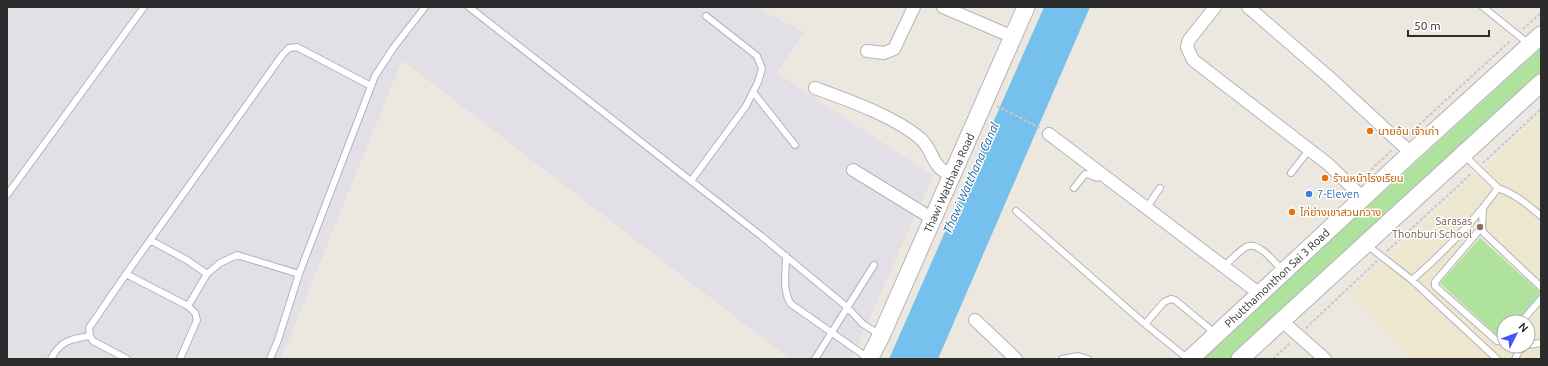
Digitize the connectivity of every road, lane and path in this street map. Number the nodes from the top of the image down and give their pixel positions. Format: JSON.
{"nodes":[{"id":1,"x":144,"y":7,"type":"edge"},
{"id":2,"x":425,"y":7,"type":"edge"},
{"id":3,"x":469,"y":7,"type":"edge"},
{"id":4,"x":914,"y":7,"type":"edge"},
{"id":5,"x":943,"y":7,"type":"edge"},
{"id":6,"x":1026,"y":7,"type":"edge"},
{"id":7,"x":1215,"y":7,"type":"edge"},
{"id":8,"x":1248,"y":7,"type":"edge"},
{"id":9,"x":1483,"y":7,"type":"edge"},
{"id":10,"x":706,"y":16,"type":"dead end"},
{"id":11,"x":1013,"y":37,"type":"junction"},
{"id":12,"x":1535,"y":40,"type":"edge"},
{"id":13,"x":867,"y":51,"type":"dead end"},
{"id":14,"x":1541,"y":83,"type":"edge"},
{"id":15,"x":371,"y":86,"type":"junction"},
{"id":16,"x":815,"y":88,"type":"dead end"},
{"id":17,"x":753,"y":92,"type":"junction"},
{"id":18,"x":997,"y":106,"type":"dead end"},
{"id":19,"x":1541,"y":109,"type":"edge"},
{"id":20,"x":1047,"y":132,"type":"joint"},
{"id":21,"x":795,"y":144,"type":"dead end"},
{"id":22,"x":1309,"y":150,"type":"junction"},
{"id":23,"x":1411,"y":153,"type":"junction"},
{"id":24,"x":1463,"y":154,"type":"junction"},
{"id":25,"x":1477,"y":168,"type":"junction"},
{"id":26,"x":853,"y":170,"type":"dead end"},
{"id":27,"x":1291,"y":173,"type":"dead end"},
{"id":28,"x":1103,"y":175,"type":"junction"},
{"id":29,"x":952,"y":176,"type":"junction"},
{"id":30,"x":691,"y":181,"type":"junction"},
{"id":31,"x":1074,"y":188,"type":"dead end"},
{"id":32,"x":1160,"y":188,"type":"dead end"},
{"id":33,"x":1498,"y":188,"type":"junction"},
{"id":34,"x":7,"y":195,"type":"edge"},
{"id":35,"x":1362,"y":198,"type":"junction"},
{"id":36,"x":1147,"y":207,"type":"junction"},
{"id":37,"x":1483,"y":208,"type":"junction"},
{"id":38,"x":1016,"y":211,"type":"dead end"},
{"id":39,"x":1541,"y":216,"type":"edge"},
{"id":40,"x":933,"y":218,"type":"junction"},
{"id":41,"x":1482,"y":227,"type":"junction"},
{"id":42,"x":150,"y":240,"type":"junction"},
{"id":43,"x":1366,"y":244,"type":"junction"},
{"id":44,"x":786,"y":256,"type":"junction"},
{"id":45,"x":1382,"y":257,"type":"junction"},
{"id":46,"x":874,"y":265,"type":"dead end"},
{"id":47,"x":1224,"y":266,"type":"junction"},
{"id":48,"x":1284,"y":272,"type":"junction"},
{"id":49,"x":126,"y":274,"type":"junction"},
{"id":50,"x":207,"y":274,"type":"junction"},
{"id":51,"x":298,"y":274,"type":"junction"},
{"id":52,"x":1412,"y":280,"type":"junction"},
{"id":53,"x":1541,"y":287,"type":"edge"},
{"id":54,"x":1260,"y":294,"type":"junction"},
{"id":55,"x":1541,"y":299,"type":"edge"},
{"id":56,"x":188,"y":306,"type":"junction"},
{"id":57,"x":847,"y":307,"type":"junction"},
{"id":58,"x":1529,"y":314,"type":"edge"},
{"id":59,"x":975,"y":320,"type":"dead end"},
{"id":60,"x":1282,"y":321,"type":"junction"},
{"id":61,"x":1145,"y":324,"type":"junction"},
{"id":62,"x":832,"y":332,"type":"junction"},
{"id":63,"x":1217,"y":334,"type":"junction"},
{"id":64,"x":1298,"y":335,"type":"junction"},
{"id":65,"x":90,"y":336,"type":"junction"},
{"id":66,"x":881,"y":336,"type":"junction"},
{"id":67,"x":1496,"y":340,"type":"edge"},
{"id":68,"x":51,"y":359,"type":"edge"},
{"id":69,"x":125,"y":359,"type":"edge"},
{"id":70,"x":180,"y":359,"type":"edge"},
{"id":71,"x":270,"y":359,"type":"edge"},
{"id":72,"x":815,"y":359,"type":"edge"},
{"id":73,"x":869,"y":359,"type":"edge"},
{"id":74,"x":1016,"y":359,"type":"edge"},
{"id":75,"x":1062,"y":359,"type":"edge"},
{"id":76,"x":1088,"y":359,"type":"edge"},
{"id":77,"x":1189,"y":359,"type":"edge"},
{"id":78,"x":1240,"y":359,"type":"edge"},
{"id":79,"x":1273,"y":359,"type":"edge"},
{"id":80,"x":1325,"y":359,"type":"edge"},
{"id":81,"x":1497,"y":359,"type":"edge"}],
"edges":[{"from":1,"to":34,"type":"lane"},
{"from":2,"to":15,"type":"lane"},
{"from":3,"to":30,"type":"lane"},
{"from":4,"to":13,"type":"street"},
{"from":5,"to":11,"type":"street"},
{"from":6,"to":11,"type":"main road","name":"Thawi Watthana Road"},
{"from":7,"to":22,"type":"street"},
{"from":8,"to":23,"type":"street"},
{"from":9,"to":12,"type":"lane"},
{"from":10,"to":17,"type":"lane"},
{"from":11,"to":29,"type":"main road","name":"Thawi Watthana Road"},
{"from":12,"to":23,"type":"main road","name":"Phutthamonthon Sai 3 Road"},
{"from":14,"to":24,"type":"main road"},
{"from":15,"to":42,"type":"lane"},
{"from":15,"to":51,"type":"lane"},
{"from":16,"to":29,"type":"street"},
{"from":17,"to":21,"type":"lane"},
{"from":17,"to":30,"type":"lane"},
{"from":18,"to":20,"type":"path"},
{"from":19,"to":25,"type":"path"},
{"from":20,"to":28,"type":"street"},
{"from":22,"to":27,"type":"lane"},
{"from":22,"to":35,"type":"street"},
{"from":23,"to":35,"type":"main road","name":"Phutthamonthon Sai 3 Road"},
{"from":24,"to":25,"type":"lane"},
{"from":24,"to":43,"type":"main road"},
{"from":25,"to":33,"type":"lane"},
{"from":25,"to":45,"type":"path"},
{"from":26,"to":40,"type":"street"},
{"from":28,"to":31,"type":"lane"},
{"from":28,"to":36,"type":"street"},
{"from":29,"to":40,"type":"main road","name":"Thawi Watthana Road"},
{"from":30,"to":44,"type":"lane"},
{"from":32,"to":36,"type":"lane"},
{"from":33,"to":37,"type":"lane"},
{"from":33,"to":39,"type":"lane"},
{"from":35,"to":48,"type":"main road","name":"Phutthamonthon Sai 3 Road"},
{"from":36,"to":47,"type":"street"},
{"from":37,"to":41,"type":"lane"},
{"from":37,"to":52,"type":"lane"},
{"from":38,"to":61,"type":"lane"},
{"from":40,"to":66,"type":"main road","name":"Thawi Watthana Road"},
{"from":41,"to":53,"type":"lane"},
{"from":41,"to":67,"type":"lane"},
{"from":42,"to":49,"type":"lane"},
{"from":42,"to":50,"type":"lane"},
{"from":43,"to":45,"type":"lane"},
{"from":43,"to":60,"type":"main road"},
{"from":44,"to":57,"type":"lane"},
{"from":44,"to":62,"type":"lane"},
{"from":45,"to":52,"type":"lane"},
{"from":45,"to":64,"type":"path"},
{"from":46,"to":57,"type":"lane"},
{"from":47,"to":48,"type":"lane"},
{"from":47,"to":54,"type":"street"},
{"from":48,"to":54,"type":"main road","name":"Phutthamonthon Sai 3 Road"},
{"from":49,"to":56,"type":"lane"},
{"from":49,"to":65,"type":"lane"},
{"from":50,"to":51,"type":"lane"},
{"from":50,"to":56,"type":"lane"},
{"from":51,"to":71,"type":"lane"},
{"from":52,"to":81,"type":"lane"},
{"from":54,"to":63,"type":"main road","name":"Phutthamonthon Sai 3 Road"},
{"from":55,"to":58,"type":"lane"},
{"from":56,"to":70,"type":"lane"},
{"from":57,"to":62,"type":"lane"},
{"from":57,"to":66,"type":"lane"},
{"from":59,"to":74,"type":"street"},
{"from":60,"to":64,"type":"street"},
{"from":60,"to":78,"type":"main road"},
{"from":61,"to":63,"type":"lane"},
{"from":61,"to":77,"type":"lane"},
{"from":62,"to":72,"type":"lane"},
{"from":62,"to":73,"type":"lane"},
{"from":63,"to":77,"type":"main road","name":"Phutthamonthon Sai 3 Road"},
{"from":64,"to":79,"type":"path"},
{"from":64,"to":80,"type":"street"},
{"from":65,"to":68,"type":"lane"},
{"from":65,"to":69,"type":"lane"},
{"from":66,"to":73,"type":"main road","name":"Thawi Watthana Road"},
{"from":75,"to":76,"type":"lane"}]}
